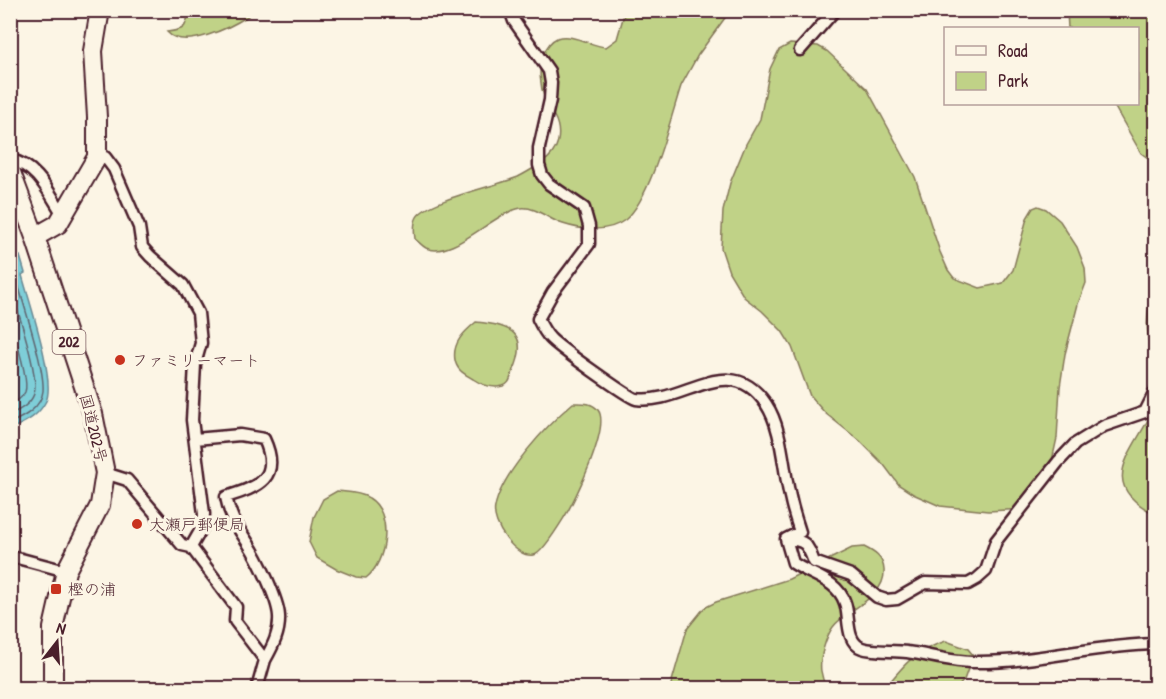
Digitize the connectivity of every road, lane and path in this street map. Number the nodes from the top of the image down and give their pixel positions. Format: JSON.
{"nodes":[{"id":1,"x":100,"y":10,"type":"edge"},
{"id":2,"x":510,"y":10,"type":"edge"},
{"id":3,"x":835,"y":10,"type":"edge"},
{"id":4,"x":800,"y":50,"type":"dead end"},
{"id":5,"x":97,"y":157,"type":"junction"},
{"id":6,"x":10,"y":160,"type":"edge"},
{"id":7,"x":10,"y":170,"type":"edge"},
{"id":8,"x":64,"y":216,"type":"junction"},
{"id":9,"x":35,"y":237,"type":"junction"},
{"id":10,"x":1155,"y":390,"type":"edge"},
{"id":11,"x":195,"y":439,"type":"junction"},
{"id":12,"x":105,"y":473,"type":"junction"},
{"id":13,"x":786,"y":539,"type":"junction"},
{"id":14,"x":191,"y":547,"type":"junction"},
{"id":15,"x":10,"y":556,"type":"edge"},
{"id":16,"x":66,"y":571,"type":"junction"},
{"id":17,"x":1155,"y":644,"type":"edge"},
{"id":18,"x":265,"y":660,"type":"junction"},
{"id":19,"x":53,"y":688,"type":"edge"},
{"id":20,"x":259,"y":688,"type":"edge"}],
"edges":[{"from":1,"to":5,"type":"highway"},
{"from":2,"to":13,"type":"street"},
{"from":3,"to":4,"type":"street"},
{"from":5,"to":8,"type":"highway"},
{"from":5,"to":11,"type":"street"},
{"from":6,"to":8,"type":"street"},
{"from":7,"to":9,"type":"highway","name":"国道202号","number":"202"},
{"from":8,"to":9,"type":"highway"},
{"from":9,"to":12,"type":"highway","name":"国道202号","number":"202"},
{"from":10,"to":13,"type":"street"},
{"from":11,"to":14,"type":"street"},
{"from":11,"to":18,"type":"street"},
{"from":12,"to":14,"type":"street"},
{"from":12,"to":16,"type":"highway","name":"国道202号","number":"202"},
{"from":13,"to":17,"type":"street"},
{"from":14,"to":18,"type":"street"},
{"from":15,"to":16,"type":"street"},
{"from":16,"to":19,"type":"highway","name":"国道202号","number":"202"},
{"from":18,"to":20,"type":"street"}]}
